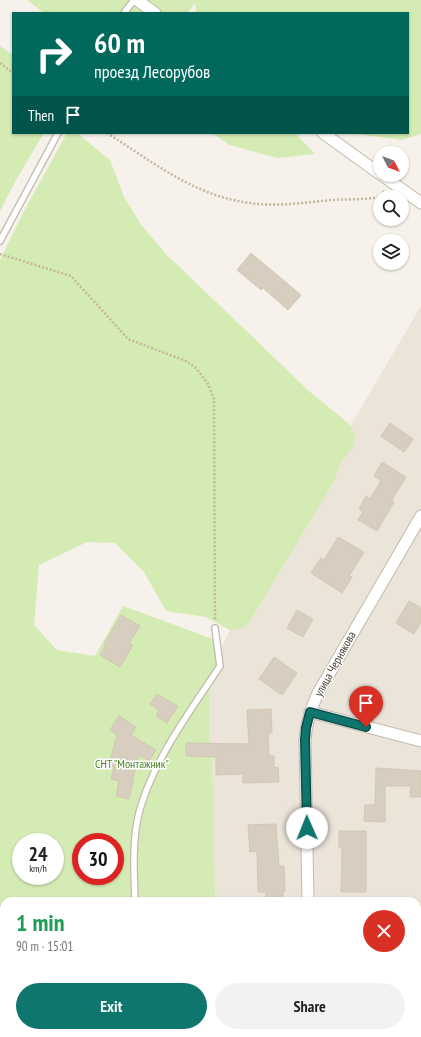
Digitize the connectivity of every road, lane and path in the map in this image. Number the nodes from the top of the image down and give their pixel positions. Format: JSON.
{"nodes":[{"id":1,"x":135,"y":0,"type":"edge"},
{"id":2,"x":125,"y":12,"type":"edge"},
{"id":3,"x":153,"y":12,"type":"edge"},
{"id":4,"x":0,"y":63,"type":"edge"},
{"id":5,"x":12,"y":72,"type":"edge"},
{"id":6,"x":57,"y":134,"type":"edge"},
{"id":7,"x":109,"y":134,"type":"edge"},
{"id":8,"x":324,"y":134,"type":"edge"},
{"id":9,"x":373,"y":168,"type":"edge"},
{"id":10,"x":391,"y":182,"type":"edge"},
{"id":11,"x":394,"y":184,"type":"junction"},
{"id":12,"x":421,"y":203,"type":"edge"},
{"id":13,"x":0,"y":241,"type":"edge"},
{"id":14,"x":0,"y":254,"type":"edge"},
{"id":15,"x":421,"y":516,"type":"edge"},
{"id":16,"x":215,"y":628,"type":"joint"},
{"id":17,"x":310,"y":712,"type":"junction"},
{"id":18,"x":421,"y":741,"type":"edge"},
{"id":19,"x":135,"y":897,"type":"edge"},
{"id":20,"x":308,"y":897,"type":"edge"}],
"edges":[{"from":1,"to":2,"type":"lane"},
{"from":1,"to":3,"type":"street"},
{"from":4,"to":5,"type":"path"},
{"from":6,"to":13,"type":"lane"},
{"from":7,"to":11,"type":"path"},
{"from":8,"to":9,"type":"street"},
{"from":10,"to":11,"type":"street"},
{"from":11,"to":12,"type":"street"},
{"from":14,"to":16,"type":"path"},
{"from":15,"to":17,"type":"street","name":"улица Чернякова"},
{"from":16,"to":19,"type":"lane"},
{"from":17,"to":18,"type":"street"},
{"from":17,"to":20,"type":"street","name":"улица Чернякова"}]}
